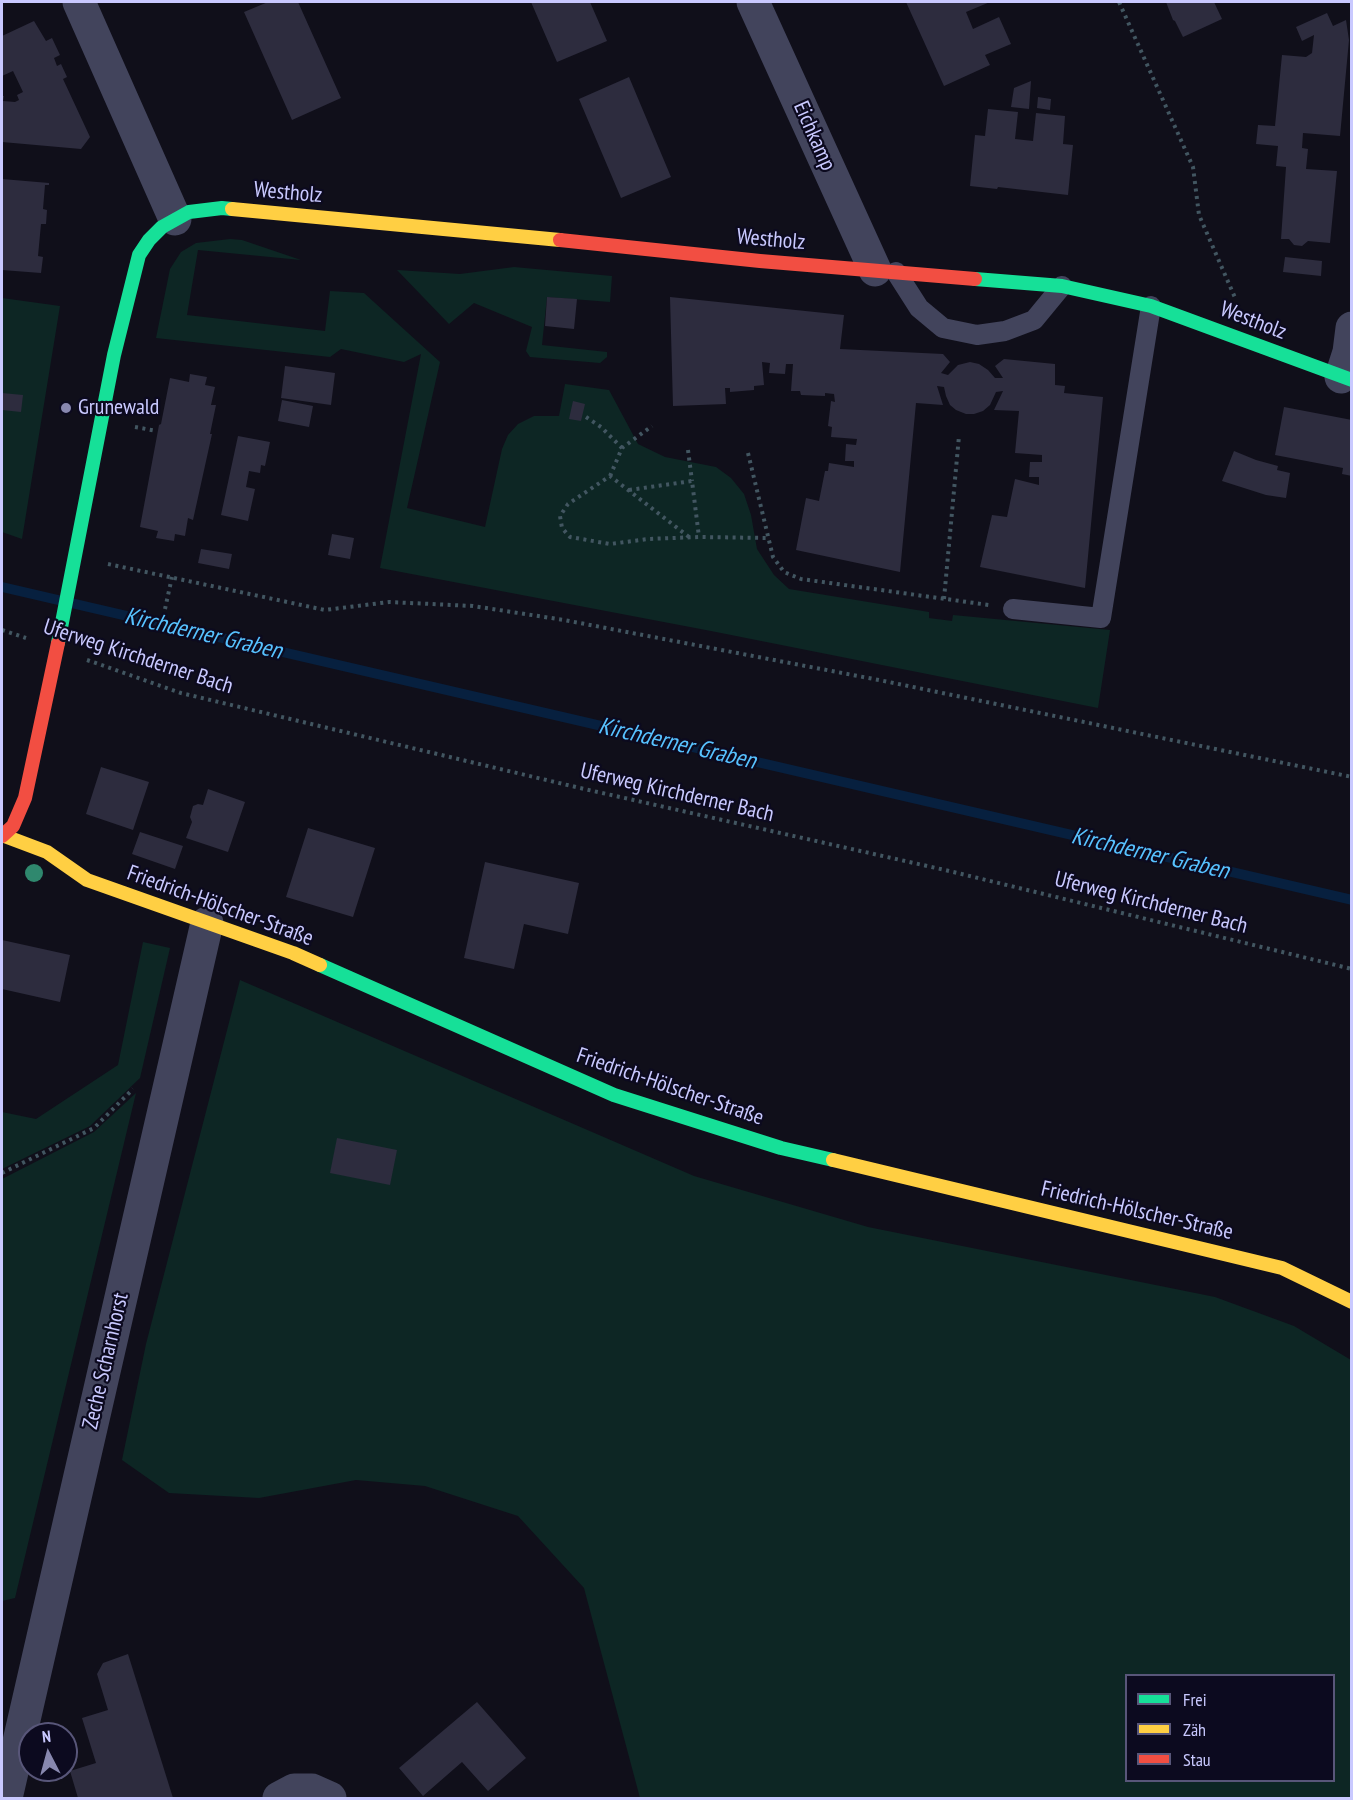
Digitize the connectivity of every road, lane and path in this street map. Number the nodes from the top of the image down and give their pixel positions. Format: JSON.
{"nodes":[{"id":1,"x":79,"y":2,"type":"edge"},
{"id":2,"x":753,"y":2,"type":"edge"},
{"id":3,"x":1119,"y":2,"type":"edge"},
{"id":4,"x":175,"y":219,"type":"junction"},
{"id":5,"x":886,"y":271,"type":"junction"},
{"id":6,"x":1062,"y":286,"type":"junction"},
{"id":7,"x":1151,"y":306,"type":"junction"},
{"id":8,"x":1239,"y":309,"type":"dead end"},
{"id":9,"x":1352,"y":328,"type":"edge"},
{"id":10,"x":1346,"y":378,"type":"edge"},
{"id":11,"x":586,"y":417,"type":"dead end"},
{"id":12,"x":128,"y":426,"type":"dead end"},
{"id":13,"x":652,"y":426,"type":"dead end"},
{"id":14,"x":158,"y":431,"type":"dead end"},
{"id":15,"x":959,"y":436,"type":"dead end"},
{"id":16,"x":622,"y":448,"type":"junction"},
{"id":17,"x":688,"y":450,"type":"dead end"},
{"id":18,"x":748,"y":453,"type":"dead end"},
{"id":19,"x":610,"y":476,"type":"junction"},
{"id":20,"x":692,"y":481,"type":"junction"},
{"id":21,"x":628,"y":490,"type":"junction"},
{"id":22,"x":689,"y":537,"type":"junction"},
{"id":23,"x":699,"y":537,"type":"junction"},
{"id":24,"x":769,"y":538,"type":"junction"},
{"id":25,"x":100,"y":562,"type":"dead end"},
{"id":26,"x":172,"y":578,"type":"junction"},
{"id":27,"x":944,"y":599,"type":"junction"},
{"id":28,"x":165,"y":609,"type":"dead end"},
{"id":29,"x":1013,"y":609,"type":"joint"},
{"id":30,"x":2,"y":630,"type":"edge"},
{"id":31,"x":57,"y":647,"type":"junction"},
{"id":32,"x":1352,"y":777,"type":"edge"},
{"id":33,"x":2,"y":836,"type":"edge"},
{"id":34,"x":207,"y":923,"type":"junction"},
{"id":35,"x":1352,"y":969,"type":"edge"},
{"id":36,"x":137,"y":1086,"type":"dead end"},
{"id":37,"x":2,"y":1173,"type":"edge"},
{"id":38,"x":1352,"y":1302,"type":"edge"},
{"id":39,"x":5,"y":1795,"type":"edge"},
{"id":40,"x":279,"y":1798,"type":"edge"},
{"id":41,"x":330,"y":1798,"type":"edge"}],
"edges":[{"from":1,"to":4,"type":"street"},
{"from":2,"to":5,"type":"street","name":"Eichkamp"},
{"from":3,"to":8,"type":"path"},
{"from":4,"to":5,"type":"street","name":"Westholz"},
{"from":4,"to":31,"type":"street"},
{"from":5,"to":6,"type":"street","name":"Westholz"},
{"from":5,"to":6,"type":"lane"},
{"from":6,"to":7,"type":"street","name":"Westholz"},
{"from":7,"to":10,"type":"street","name":"Westholz"},
{"from":7,"to":29,"type":"lane"},
{"from":9,"to":10,"type":"street"},
{"from":11,"to":16,"type":"path"},
{"from":12,"to":14,"type":"path"},
{"from":13,"to":16,"type":"path"},
{"from":15,"to":27,"type":"path"},
{"from":16,"to":19,"type":"path"},
{"from":17,"to":20,"type":"path"},
{"from":18,"to":24,"type":"path"},
{"from":19,"to":21,"type":"path"},
{"from":19,"to":22,"type":"path"},
{"from":20,"to":21,"type":"path"},
{"from":20,"to":23,"type":"path"},
{"from":21,"to":22,"type":"path"},
{"from":22,"to":23,"type":"path"},
{"from":23,"to":24,"type":"path"},
{"from":24,"to":27,"type":"path"},
{"from":25,"to":26,"type":"path"},
{"from":26,"to":28,"type":"path"},
{"from":26,"to":32,"type":"path"},
{"from":27,"to":29,"type":"path"},
{"from":30,"to":31,"type":"path","name":"Uferweg Kirchderner Bach"},
{"from":31,"to":33,"type":"street"},
{"from":31,"to":35,"type":"path","name":"Uferweg Kirchderner Bach"},
{"from":33,"to":34,"type":"street","name":"Friedrich-Hölscher-Straße"},
{"from":34,"to":38,"type":"street","name":"Friedrich-Hölscher-Straße"},
{"from":34,"to":39,"type":"street","name":"Zeche Scharnhorst"},
{"from":36,"to":37,"type":"path"},
{"from":40,"to":41,"type":"street"}]}
